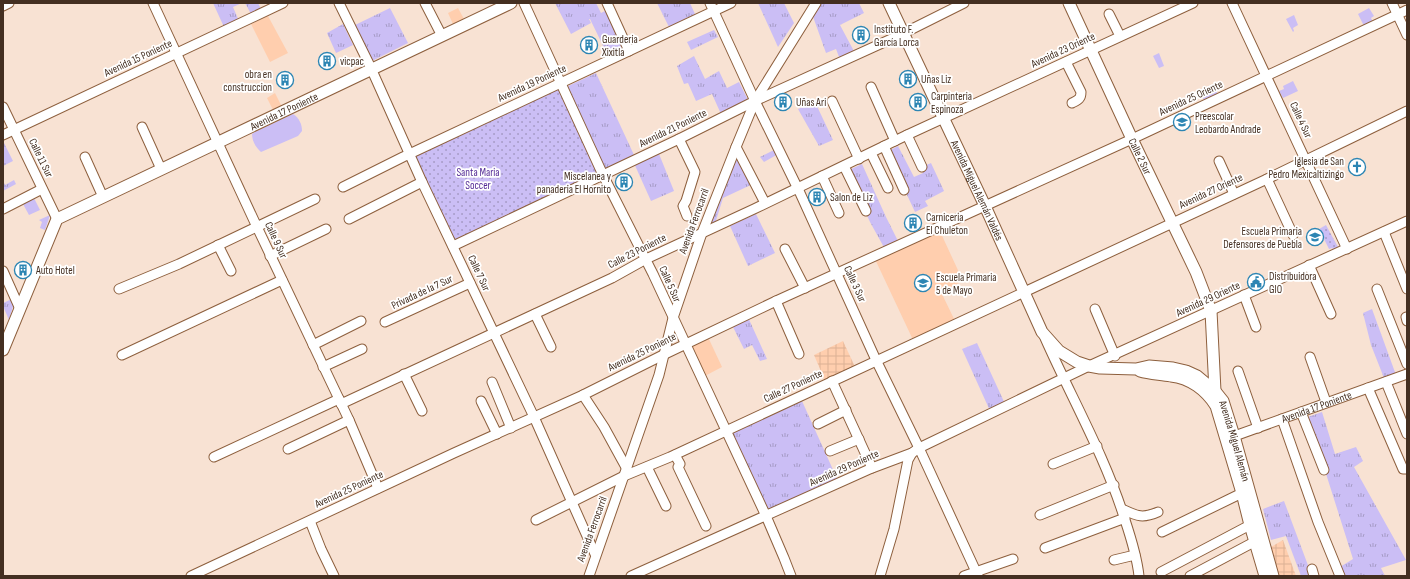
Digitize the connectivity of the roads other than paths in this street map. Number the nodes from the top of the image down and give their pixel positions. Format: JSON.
{"nodes":[{"id":1,"x":9,"y":3,"type":"edge"},
{"id":2,"x":153,"y":3,"type":"edge"},
{"id":3,"x":282,"y":3,"type":"edge"},
{"id":4,"x":339,"y":3,"type":"edge"},
{"id":5,"x":425,"y":3,"type":"edge"},
{"id":6,"x":511,"y":3,"type":"edge"},
{"id":7,"x":524,"y":3,"type":"edge"},
{"id":8,"x":607,"y":3,"type":"edge"},
{"id":9,"x":731,"y":3,"type":"edge"},
{"id":10,"x":816,"y":3,"type":"edge"},
{"id":11,"x":889,"y":3,"type":"edge"},
{"id":12,"x":964,"y":3,"type":"edge"},
{"id":13,"x":1069,"y":3,"type":"edge"},
{"id":14,"x":1193,"y":3,"type":"edge"},
{"id":15,"x":1232,"y":3,"type":"edge"},
{"id":16,"x":1392,"y":3,"type":"edge"},
{"id":17,"x":3,"y":6,"type":"edge"},
{"id":18,"x":712,"y":7,"type":"edge"},
{"id":19,"x":1407,"y":10,"type":"edge"},
{"id":20,"x":1109,"y":14,"type":"dead end"},
{"id":21,"x":1398,"y":15,"type":"junction"},
{"id":22,"x":904,"y":33,"type":"junction"},
{"id":23,"x":1407,"y":35,"type":"edge"},
{"id":24,"x":442,"y":36,"type":"junction"},
{"id":25,"x":1120,"y":36,"type":"junction"},
{"id":26,"x":1091,"y":50,"type":"junction"},
{"id":27,"x":629,"y":51,"type":"junction"},
{"id":28,"x":176,"y":53,"type":"junction"},
{"id":29,"x":1066,"y":62,"type":"junction"},
{"id":30,"x":372,"y":69,"type":"junction"},
{"id":31,"x":1266,"y":75,"type":"junction"},
{"id":32,"x":560,"y":83,"type":"junction"},
{"id":33,"x":871,"y":87,"type":"dead end"},
{"id":34,"x":754,"y":101,"type":"junction"},
{"id":35,"x":832,"y":101,"type":"dead end"},
{"id":36,"x":1072,"y":103,"type":"dead end"},
{"id":37,"x":3,"y":107,"type":"edge"},
{"id":38,"x":1407,"y":111,"type":"edge"},
{"id":39,"x":944,"y":119,"type":"junction"},
{"id":40,"x":142,"y":128,"type":"dead end"},
{"id":41,"x":14,"y":130,"type":"junction"},
{"id":42,"x":3,"y":135,"type":"edge"},
{"id":43,"x":907,"y":135,"type":"junction"},
{"id":44,"x":679,"y":139,"type":"junction"},
{"id":45,"x":1132,"y":139,"type":"junction"},
{"id":46,"x":895,"y":141,"type":"junction"},
{"id":47,"x":218,"y":142,"type":"junction"},
{"id":48,"x":884,"y":146,"type":"junction"},
{"id":49,"x":736,"y":147,"type":"junction"},
{"id":50,"x":871,"y":153,"type":"junction"},
{"id":51,"x":410,"y":154,"type":"junction"},
{"id":52,"x":85,"y":157,"type":"dead end"},
{"id":53,"x":859,"y":158,"type":"junction"},
{"id":54,"x":1306,"y":160,"type":"junction"},
{"id":55,"x":1219,"y":161,"type":"dead end"},
{"id":56,"x":844,"y":166,"type":"junction"},
{"id":57,"x":922,"y":167,"type":"dead end"},
{"id":58,"x":161,"y":169,"type":"junction"},
{"id":59,"x":604,"y":175,"type":"junction"},
{"id":60,"x":822,"y":176,"type":"junction"},
{"id":61,"x":1267,"y":179,"type":"junction"},
{"id":62,"x":422,"y":182,"type":"junction"},
{"id":63,"x":343,"y":187,"type":"dead end"},
{"id":64,"x":797,"y":188,"type":"junction"},
{"id":65,"x":888,"y":188,"type":"dead end"},
{"id":66,"x":42,"y":189,"type":"junction"},
{"id":67,"x":904,"y":190,"type":"dead end"},
{"id":68,"x":1234,"y":194,"type":"junction"},
{"id":69,"x":103,"y":197,"type":"junction"},
{"id":70,"x":315,"y":199,"type":"dead end"},
{"id":71,"x":765,"y":203,"type":"junction"},
{"id":72,"x":985,"y":206,"type":"junction"},
{"id":73,"x":3,"y":209,"type":"edge"},
{"id":74,"x":866,"y":211,"type":"dead end"},
{"id":75,"x":839,"y":213,"type":"dead end"},
{"id":76,"x":687,"y":216,"type":"dead end"},
{"id":77,"x":57,"y":219,"type":"junction"},
{"id":78,"x":349,"y":219,"type":"dead end"},
{"id":79,"x":1407,"y":221,"type":"edge"},
{"id":80,"x":1172,"y":223,"type":"junction"},
{"id":81,"x":257,"y":226,"type":"junction"},
{"id":82,"x":326,"y":229,"type":"dead end"},
{"id":83,"x":1384,"y":232,"type":"junction"},
{"id":84,"x":702,"y":233,"type":"junction"},
{"id":85,"x":1293,"y":235,"type":"dead end"},
{"id":86,"x":218,"y":245,"type":"junction"},
{"id":87,"x":453,"y":246,"type":"junction"},
{"id":88,"x":786,"y":249,"type":"dead end"},
{"id":89,"x":1348,"y":249,"type":"junction"},
{"id":90,"x":270,"y":256,"type":"junction"},
{"id":91,"x":646,"y":259,"type":"junction"},
{"id":92,"x":1309,"y":266,"type":"junction"},
{"id":93,"x":3,"y":271,"type":"edge"},
{"id":94,"x":231,"y":272,"type":"dead end"},
{"id":95,"x":837,"y":274,"type":"junction"},
{"id":96,"x":282,"y":280,"type":"junction"},
{"id":97,"x":470,"y":283,"type":"junction"},
{"id":98,"x":805,"y":288,"type":"junction"},
{"id":99,"x":1377,"y":288,"type":"dead end"},
{"id":100,"x":119,"y":289,"type":"dead end"},
{"id":101,"x":1407,"y":289,"type":"edge"},
{"id":102,"x":1025,"y":292,"type":"junction"},
{"id":103,"x":1244,"y":295,"type":"junction"},
{"id":104,"x":776,"y":302,"type":"junction"},
{"id":105,"x":20,"y":309,"type":"junction"},
{"id":106,"x":1095,"y":309,"type":"dead end"},
{"id":107,"x":1211,"y":311,"type":"junction"},
{"id":108,"x":535,"y":314,"type":"junction"},
{"id":109,"x":1331,"y":314,"type":"dead end"},
{"id":110,"x":673,"y":318,"type":"junction"},
{"id":111,"x":361,"y":321,"type":"dead end"},
{"id":112,"x":385,"y":322,"type":"dead end"},
{"id":113,"x":1256,"y":327,"type":"dead end"},
{"id":114,"x":1042,"y":332,"type":"junction"},
{"id":115,"x":494,"y":333,"type":"junction"},
{"id":116,"x":4,"y":343,"type":"edge"},
{"id":117,"x":313,"y":345,"type":"junction"},
{"id":118,"x":686,"y":345,"type":"junction"},
{"id":119,"x":551,"y":347,"type":"dead end"},
{"id":120,"x":362,"y":349,"type":"dead end"},
{"id":121,"x":665,"y":354,"type":"junction"},
{"id":122,"x":799,"y":354,"type":"dead end"},
{"id":123,"x":122,"y":355,"type":"dead end"},
{"id":124,"x":1115,"y":356,"type":"junction"},
{"id":125,"x":1310,"y":357,"type":"dead end"},
{"id":126,"x":876,"y":360,"type":"junction"},
{"id":127,"x":1407,"y":364,"type":"edge"},
{"id":128,"x":1089,"y":366,"type":"junction"},
{"id":129,"x":323,"y":367,"type":"junction"},
{"id":130,"x":1238,"y":371,"type":"dead end"},
{"id":131,"x":404,"y":374,"type":"junction"},
{"id":132,"x":1407,"y":374,"type":"edge"},
{"id":133,"x":1064,"y":379,"type":"junction"},
{"id":134,"x":832,"y":381,"type":"junction"},
{"id":135,"x":492,"y":382,"type":"dead end"},
{"id":136,"x":1386,"y":382,"type":"junction"},
{"id":137,"x":1368,"y":388,"type":"junction"},
{"id":138,"x":583,"y":394,"type":"junction"},
{"id":139,"x":1213,"y":395,"type":"junction"},
{"id":140,"x":481,"y":401,"type":"dead end"},
{"id":141,"x":340,"y":402,"type":"junction"},
{"id":142,"x":1326,"y":402,"type":"junction"},
{"id":143,"x":846,"y":410,"type":"junction"},
{"id":144,"x":422,"y":411,"type":"dead end"},
{"id":145,"x":1301,"y":412,"type":"junction"},
{"id":146,"x":534,"y":417,"type":"junction"},
{"id":147,"x":1282,"y":419,"type":"junction"},
{"id":148,"x":349,"y":420,"type":"junction"},
{"id":149,"x":818,"y":424,"type":"dead end"},
{"id":150,"x":511,"y":428,"type":"junction"},
{"id":151,"x":1258,"y":428,"type":"junction"},
{"id":152,"x":726,"y":431,"type":"junction"},
{"id":153,"x":497,"y":434,"type":"junction"},
{"id":154,"x":1407,"y":434,"type":"edge"},
{"id":155,"x":1230,"y":438,"type":"junction"},
{"id":156,"x":859,"y":439,"type":"junction"},
{"id":157,"x":1097,"y":446,"type":"junction"},
{"id":158,"x":288,"y":449,"type":"dead end"},
{"id":159,"x":915,"y":450,"type":"junction"},
{"id":160,"x":830,"y":451,"type":"dead end"},
{"id":161,"x":673,"y":456,"type":"junction"},
{"id":162,"x":214,"y":457,"type":"dead end"},
{"id":163,"x":1053,"y":464,"type":"dead end"},
{"id":164,"x":647,"y":466,"type":"junction"},
{"id":165,"x":872,"y":468,"type":"junction"},
{"id":166,"x":1324,"y":470,"type":"dead end"},
{"id":167,"x":1407,"y":470,"type":"edge"},
{"id":168,"x":626,"y":472,"type":"junction"},
{"id":169,"x":1114,"y":485,"type":"junction"},
{"id":170,"x":378,"y":488,"type":"junction"},
{"id":171,"x":1242,"y":493,"type":"junction"},
{"id":172,"x":572,"y":502,"type":"junction"},
{"id":173,"x":666,"y":506,"type":"dead end"},
{"id":174,"x":1122,"y":508,"type":"junction"},
{"id":175,"x":1158,"y":512,"type":"dead end"},
{"id":176,"x":1040,"y":515,"type":"dead end"},
{"id":177,"x":766,"y":516,"type":"junction"},
{"id":178,"x":1125,"y":518,"type":"junction"},
{"id":179,"x":310,"y":520,"type":"junction"},
{"id":180,"x":536,"y":520,"type":"dead end"},
{"id":181,"x":706,"y":526,"type":"dead end"},
{"id":182,"x":1250,"y":526,"type":"junction"},
{"id":183,"x":1162,"y":532,"type":"dead end"},
{"id":184,"x":1254,"y":542,"type":"junction"},
{"id":185,"x":1045,"y":548,"type":"dead end"},
{"id":186,"x":595,"y":554,"type":"junction"},
{"id":187,"x":1135,"y":555,"type":"junction"},
{"id":188,"x":1013,"y":559,"type":"dead end"},
{"id":189,"x":1114,"y":560,"type":"dead end"},
{"id":190,"x":1161,"y":572,"type":"dead end"},
{"id":191,"x":977,"y":574,"type":"edge"},
{"id":192,"x":191,"y":576,"type":"edge"},
{"id":193,"x":334,"y":576,"type":"edge"},
{"id":194,"x":588,"y":576,"type":"edge"},
{"id":195,"x":631,"y":576,"type":"edge"},
{"id":196,"x":791,"y":576,"type":"edge"},
{"id":197,"x":880,"y":576,"type":"edge"},
{"id":198,"x":964,"y":576,"type":"edge"},
{"id":199,"x":1139,"y":576,"type":"edge"},
{"id":200,"x":1190,"y":576,"type":"edge"},
{"id":201,"x":1265,"y":576,"type":"edge"},
{"id":202,"x":1273,"y":576,"type":"edge"},
{"id":203,"x":1340,"y":576,"type":"edge"}],
"edges":[{"from":1,"to":17,"type":"street"},
{"from":2,"to":28,"type":"street","name":"Calle 9 Sur"},
{"from":3,"to":28,"type":"street","name":"Avenida 15 Poniente"},
{"from":4,"to":30,"type":"street","name":"Calle 7 Sur"},
{"from":5,"to":24,"type":"street"},
{"from":6,"to":24,"type":"main road","name":"Avenida 17 Poniente"},
{"from":7,"to":32,"type":"street","name":"Calle 5 Sur"},
{"from":8,"to":27,"type":"street"},
{"from":9,"to":18,"type":"street","name":"Avenida 19 Poniente"},
{"from":10,"to":34,"type":"street","name":"Avenida Ferrocarril"},
{"from":11,"to":22,"type":"main road","name":"Avenida Miguel Alemán Valdés"},
{"from":12,"to":22,"type":"street","name":"Avenida 21 Poniente"},
{"from":13,"to":26,"type":"main road","name":"Calle 2 Sur"},
{"from":14,"to":25,"type":"street","name":"Avenida 23 Oriente"},
{"from":15,"to":31,"type":"street","name":"Calle 4 Sur"},
{"from":16,"to":21,"type":"street"},
{"from":18,"to":27,"type":"street","name":"Avenida 19 Poniente"},
{"from":18,"to":34,"type":"street","name":"Calle 3 Sur"},
{"from":19,"to":21,"type":"street","name":"Avenida 25 Oriente"},
{"from":20,"to":25,"type":"street"},
{"from":21,"to":23,"type":"street"},
{"from":21,"to":31,"type":"street","name":"Avenida 25 Oriente"},
{"from":22,"to":34,"type":"street","name":"Avenida 21 Poniente"},
{"from":22,"to":39,"type":"main road","name":"Avenida Miguel Alemán Valdés"},
{"from":24,"to":30,"type":"main road","name":"Avenida 17 Poniente"},
{"from":25,"to":26,"type":"street","name":"Avenida 23 Oriente"},
{"from":26,"to":29,"type":"street","name":"Avenida 23 Oriente"},
{"from":26,"to":45,"type":"main road","name":"Calle 2 Sur"},
{"from":27,"to":32,"type":"street","name":"Avenida 19 Poniente"},
{"from":28,"to":41,"type":"street","name":"Avenida 15 Poniente"},
{"from":28,"to":47,"type":"street","name":"Calle 9 Sur"},
{"from":29,"to":36,"type":"street"},
{"from":29,"to":39,"type":"street","name":"Avenida 23 Oriente"},
{"from":30,"to":47,"type":"main road","name":"Avenida 17 Poniente"},
{"from":30,"to":51,"type":"street","name":"Calle 7 Sur"},
{"from":31,"to":45,"type":"street","name":"Avenida 25 Oriente"},
{"from":31,"to":54,"type":"street","name":"Calle 4 Sur"},
{"from":32,"to":51,"type":"street","name":"Avenida 19 Poniente"},
{"from":32,"to":59,"type":"street","name":"Calle 5 Sur"},
{"from":33,"to":46,"type":"street"},
{"from":34,"to":44,"type":"street","name":"Avenida 21 Poniente"},
{"from":34,"to":49,"type":"street","name":"Avenida Ferrocarril"},
{"from":34,"to":64,"type":"street","name":"Calle 3 Sur"},
{"from":35,"to":53,"type":"street"},
{"from":37,"to":41,"type":"street","name":"Calle 11 Sur"},
{"from":38,"to":54,"type":"street","name":"Avenida 27 Oriente"},
{"from":39,"to":43,"type":"street","name":"Calle 23 Poniente"},
{"from":39,"to":72,"type":"main road","name":"Avenida Miguel Alemán Valdés"},
{"from":40,"to":58,"type":"street"},
{"from":41,"to":42,"type":"street","name":"Avenida 15 Poniente"},
{"from":41,"to":66,"type":"street","name":"Calle 11 Sur"},
{"from":43,"to":46,"type":"street","name":"Calle 23 Poniente"},
{"from":43,"to":57,"type":"street"},
{"from":44,"to":59,"type":"street","name":"Avenida 21 Poniente"},
{"from":44,"to":76,"type":"street"},
{"from":45,"to":72,"type":"street","name":"Avenida 25 Oriente"},
{"from":45,"to":80,"type":"main road","name":"Calle 2 Sur"},
{"from":46,"to":48,"type":"street","name":"Calle 23 Poniente"},
{"from":47,"to":58,"type":"main road","name":"Avenida 17 Poniente"},
{"from":47,"to":81,"type":"street","name":"Calle 9 Sur"},
{"from":48,"to":50,"type":"street","name":"Calle 23 Poniente"},
{"from":48,"to":67,"type":"street"},
{"from":49,"to":71,"type":"street"},
{"from":49,"to":84,"type":"street","name":"Avenida Ferrocarril"},
{"from":50,"to":53,"type":"street","name":"Calle 23 Poniente"},
{"from":50,"to":65,"type":"street"},
{"from":51,"to":62,"type":"street","name":"Calle 7 Sur"},
{"from":51,"to":63,"type":"street","name":"Avenida 19 Poniente"},
{"from":52,"to":69,"type":"street"},
{"from":53,"to":56,"type":"street","name":"Calle 23 Poniente"},
{"from":54,"to":61,"type":"street","name":"Avenida 27 Oriente"},
{"from":54,"to":89,"type":"street","name":"Calle 4 Sur"},
{"from":55,"to":68,"type":"street"},
{"from":56,"to":60,"type":"street","name":"Calle 23 Poniente"},
{"from":56,"to":74,"type":"street"},
{"from":58,"to":69,"type":"main road","name":"Avenida 17 Poniente"},
{"from":59,"to":87,"type":"street","name":"Avenida 21 Poniente"},
{"from":59,"to":91,"type":"street","name":"Calle 5 Sur"},
{"from":60,"to":64,"type":"street","name":"Calle 23 Poniente"},
{"from":60,"to":75,"type":"street"},
{"from":61,"to":68,"type":"street","name":"Avenida 27 Oriente"},
{"from":61,"to":85,"type":"street"},
{"from":62,"to":78,"type":"street"},
{"from":62,"to":87,"type":"street","name":"Calle 7 Sur"},
{"from":64,"to":71,"type":"street","name":"Calle 23 Poniente"},
{"from":64,"to":95,"type":"street","name":"Calle 3 Sur"},
{"from":66,"to":73,"type":"street"},
{"from":66,"to":77,"type":"street","name":"Calle 11 Sur"},
{"from":68,"to":80,"type":"street","name":"Avenida 27 Oriente"},
{"from":69,"to":77,"type":"main road","name":"Avenida 17 Poniente"},
{"from":70,"to":81,"type":"street"},
{"from":71,"to":84,"type":"street","name":"Calle 23 Poniente"},
{"from":72,"to":95,"type":"street","name":"Avenida 25 Poniente"},
{"from":72,"to":102,"type":"main road","name":"Avenida Miguel Alemán Valdés"},
{"from":77,"to":105,"type":"main road"},
{"from":79,"to":83,"type":"street","name":"Avenida 29 Oriente"},
{"from":80,"to":102,"type":"street","name":"Avenida 27 Oriente"},
{"from":80,"to":107,"type":"main road","name":"Calle 2 Sur"},
{"from":81,"to":86,"type":"street"},
{"from":81,"to":90,"type":"street","name":"Calle 9 Sur"},
{"from":82,"to":90,"type":"street"},
{"from":83,"to":89,"type":"street","name":"Avenida 29 Oriente"},
{"from":83,"to":101,"type":"street"},
{"from":84,"to":91,"type":"street","name":"Calle 23 Poniente"},
{"from":84,"to":110,"type":"street","name":"Avenida Ferrocarril"},
{"from":86,"to":94,"type":"street"},
{"from":86,"to":100,"type":"street"},
{"from":87,"to":97,"type":"street","name":"Calle 7 Sur"},
{"from":88,"to":98,"type":"street"},
{"from":89,"to":92,"type":"street","name":"Avenida 29 Oriente"},
{"from":90,"to":96,"type":"street","name":"Calle 9 Sur"},
{"from":91,"to":108,"type":"street","name":"Calle 23 Poniente"},
{"from":91,"to":110,"type":"street","name":"Calle 5 Sur"},
{"from":92,"to":103,"type":"street","name":"Avenida 29 Oriente"},
{"from":92,"to":109,"type":"street"},
{"from":93,"to":105,"type":"street"},
{"from":95,"to":98,"type":"street","name":"Avenida 25 Poniente"},
{"from":95,"to":126,"type":"street","name":"Calle 3 Sur"},
{"from":96,"to":117,"type":"street","name":"Calle 9 Sur"},
{"from":96,"to":123,"type":"street"},
{"from":97,"to":112,"type":"street","name":"Privada de la 7 Sur"},
{"from":97,"to":115,"type":"street","name":"Calle 7 Sur"},
{"from":98,"to":104,"type":"street","name":"Avenida 25 Poniente"},
{"from":99,"to":127,"type":"street"},
{"from":102,"to":114,"type":"main road","name":"Avenida Miguel Alemán Valdés"},
{"from":102,"to":126,"type":"street","name":"Calle 27 Poniente"},
{"from":103,"to":107,"type":"street","name":"Avenida 29 Oriente"},
{"from":103,"to":113,"type":"street"},
{"from":104,"to":118,"type":"street","name":"Avenida 25 Poniente"},
{"from":104,"to":122,"type":"street"},
{"from":105,"to":116,"type":"main road"},
{"from":106,"to":124,"type":"street"},
{"from":107,"to":124,"type":"street","name":"Avenida 29 Oriente"},
{"from":107,"to":139,"type":"main road","name":"Calle 2 Sur"},
{"from":108,"to":115,"type":"street","name":"Calle 23 Poniente"},
{"from":108,"to":119,"type":"street"},
{"from":110,"to":118,"type":"street","name":"Calle 5 Sur"},
{"from":110,"to":121,"type":"street","name":"Avenida Ferrocarril"},
{"from":111,"to":117,"type":"street"},
{"from":114,"to":128,"type":"main road","name":"Avenida Miguel Alemán"},
{"from":114,"to":133,"type":"street","name":"Avenida Miguel Alemán Valdés"},
{"from":115,"to":131,"type":"street","name":"Calle 23 Poniente"},
{"from":115,"to":146,"type":"street","name":"Calle 7 Sur"},
{"from":117,"to":129,"type":"street","name":"Calle 9 Sur"},
{"from":118,"to":121,"type":"street","name":"Avenida 25 Poniente"},
{"from":118,"to":152,"type":"street","name":"Calle 5 Sur"},
{"from":120,"to":129,"type":"street"},
{"from":121,"to":138,"type":"street","name":"Avenida 25 Poniente"},
{"from":121,"to":168,"type":"street","name":"Avenida Ferrocarril"},
{"from":124,"to":128,"type":"street","name":"Avenida 29 Oriente"},
{"from":125,"to":142,"type":"street"},
{"from":126,"to":134,"type":"street","name":"Calle 27 Poniente"},
{"from":126,"to":159,"type":"street","name":"Calle 3 Sur"},
{"from":128,"to":133,"type":"street","name":"Avenida 29 Oriente"},
{"from":128,"to":139,"type":"main road","name":"Avenida Miguel Alemán"},
{"from":129,"to":141,"type":"street","name":"Calle 9 Sur"},
{"from":130,"to":151,"type":"street"},
{"from":131,"to":141,"type":"street","name":"Calle 23 Poniente"},
{"from":131,"to":144,"type":"street"},
{"from":132,"to":136,"type":"street","name":"Avenida 17 Poniente"},
{"from":133,"to":157,"type":"street","name":"Avenida Miguel Alemán Valdés"},
{"from":133,"to":159,"type":"street","name":"Avenida 29 Poniente"},
{"from":134,"to":143,"type":"street"},
{"from":134,"to":152,"type":"street","name":"Calle 27 Poniente"},
{"from":135,"to":150,"type":"street"},
{"from":136,"to":137,"type":"street","name":"Avenida 17 Poniente"},
{"from":136,"to":154,"type":"street"},
{"from":137,"to":142,"type":"street","name":"Avenida 17 Poniente"},
{"from":137,"to":167,"type":"street"},
{"from":138,"to":146,"type":"street","name":"Avenida 25 Poniente"},
{"from":138,"to":168,"type":"street"},
{"from":139,"to":155,"type":"main road","name":"Avenida Miguel Alemán"},
{"from":140,"to":153,"type":"street"},
{"from":141,"to":148,"type":"street","name":"Calle 9 Sur"},
{"from":141,"to":162,"type":"street","name":"Calle 23 Poniente"},
{"from":142,"to":145,"type":"street","name":"Avenida 17 Poniente"},
{"from":143,"to":149,"type":"street"},
{"from":143,"to":156,"type":"street"},
{"from":145,"to":147,"type":"street","name":"Avenida 17 Poniente"},
{"from":145,"to":166,"type":"street"},
{"from":146,"to":150,"type":"street","name":"Avenida 25 Poniente"},
{"from":146,"to":172,"type":"street","name":"Calle 7 Sur"},
{"from":147,"to":151,"type":"street","name":"Avenida 17 Poniente"},
{"from":147,"to":203,"type":"street"},
{"from":148,"to":158,"type":"street"},
{"from":148,"to":170,"type":"street","name":"Calle 9 Sur"},
{"from":150,"to":153,"type":"street","name":"Avenida 25 Poniente"},
{"from":151,"to":155,"type":"street","name":"Avenida 17 Poniente"},
{"from":152,"to":161,"type":"street","name":"Calle 27 Poniente"},
{"from":152,"to":177,"type":"street","name":"Calle 5 Sur"},
{"from":153,"to":170,"type":"street","name":"Avenida 25 Poniente"},
{"from":155,"to":171,"type":"main road","name":"Avenida Miguel Alemán"},
{"from":155,"to":202,"type":"main road","name":"Avenida Miguel Alemán"},
{"from":156,"to":160,"type":"street"},
{"from":156,"to":165,"type":"street"},
{"from":157,"to":163,"type":"street"},
{"from":157,"to":169,"type":"street","name":"Avenida Miguel Alemán Valdés"},
{"from":159,"to":165,"type":"street","name":"Avenida 29 Poniente"},
{"from":159,"to":191,"type":"street","name":"Calle 3 Sur"},
{"from":159,"to":197,"type":"street"},
{"from":161,"to":164,"type":"street","name":"Calle 27 Poniente"},
{"from":161,"to":181,"type":"street"},
{"from":164,"to":168,"type":"street","name":"Calle 27 Poniente"},
{"from":164,"to":173,"type":"street"},
{"from":165,"to":177,"type":"street","name":"Avenida 29 Poniente"},
{"from":168,"to":172,"type":"street","name":"Calle 27 Poniente"},
{"from":168,"to":186,"type":"street","name":"Avenida Ferrocarril"},
{"from":169,"to":174,"type":"street","name":"Avenida Miguel Alemán Valdés"},
{"from":169,"to":176,"type":"street"},
{"from":170,"to":179,"type":"street","name":"Avenida 25 Poniente"},
{"from":171,"to":182,"type":"main road","name":"Avenida Miguel Alemán"},
{"from":171,"to":183,"type":"street"},
{"from":172,"to":180,"type":"street","name":"Calle 27 Poniente"},
{"from":172,"to":186,"type":"street","name":"Calle 7 Sur"},
{"from":174,"to":175,"type":"street"},
{"from":174,"to":178,"type":"street","name":"Avenida Miguel Alemán Valdés"},
{"from":177,"to":195,"type":"street","name":"Avenida 29 Poniente"},
{"from":177,"to":196,"type":"street","name":"Calle 5 Sur"},
{"from":178,"to":185,"type":"street"},
{"from":178,"to":187,"type":"street","name":"Avenida Miguel Alemán Valdés"},
{"from":179,"to":192,"type":"street","name":"Avenida 25 Poniente"},
{"from":179,"to":193,"type":"street"},
{"from":182,"to":184,"type":"main road","name":"Avenida Miguel Alemán"},
{"from":182,"to":190,"type":"street"},
{"from":184,"to":200,"type":"street"},
{"from":184,"to":201,"type":"main road","name":"Avenida Miguel Alemán"},
{"from":186,"to":194,"type":"street","name":"Avenida Ferrocarril"},
{"from":187,"to":189,"type":"street"},
{"from":187,"to":199,"type":"street","name":"Avenida Miguel Alemán Valdés"},
{"from":188,"to":191,"type":"street"},
{"from":191,"to":198,"type":"street"}]}
